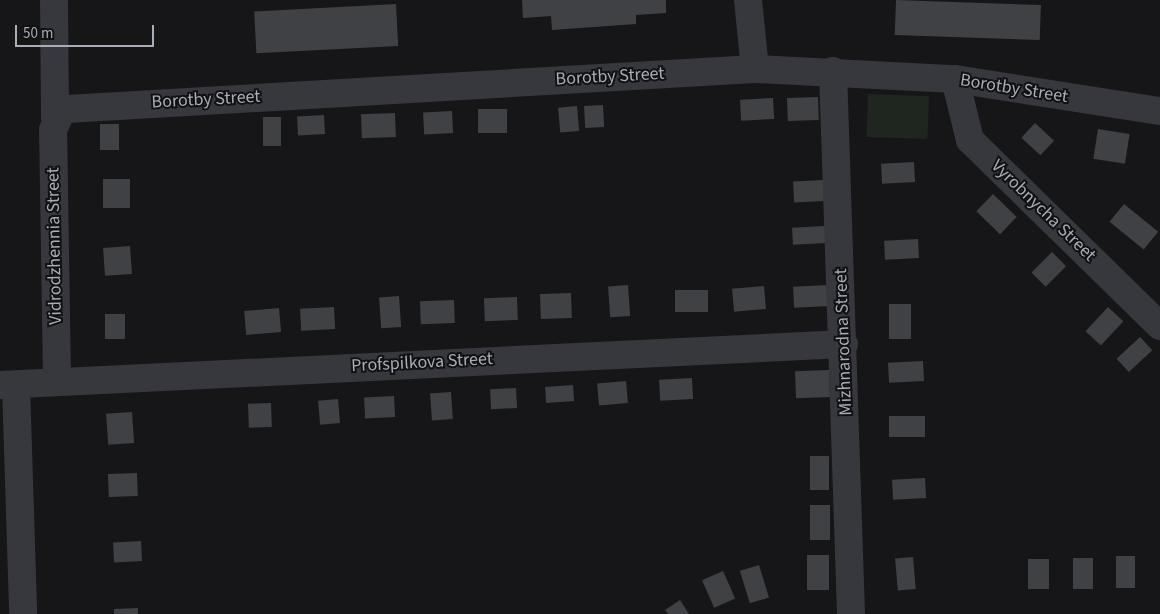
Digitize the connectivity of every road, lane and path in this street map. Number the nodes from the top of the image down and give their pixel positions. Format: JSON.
{"nodes":[{"id":1,"x":54,"y":0,"type":"edge"},
{"id":2,"x":748,"y":0,"type":"edge"},
{"id":3,"x":754,"y":69,"type":"junction"},
{"id":4,"x":833,"y":70,"type":"junction"},
{"id":5,"x":955,"y":79,"type":"junction"},
{"id":6,"x":1160,"y":112,"type":"edge"},
{"id":7,"x":58,"y":117,"type":"junction"},
{"id":8,"x":1160,"y":326,"type":"edge"},
{"id":9,"x":844,"y":344,"type":"junction"},
{"id":10,"x":57,"y":379,"type":"junction"},
{"id":11,"x":8,"y":385,"type":"edge"},
{"id":12,"x":23,"y":614,"type":"edge"},
{"id":13,"x":851,"y":614,"type":"edge"}],
"edges":[{"from":1,"to":7,"type":"street","name":"Vidrodzhennia Street"},
{"from":2,"to":3,"type":"street"},
{"from":3,"to":4,"type":"street","name":"Borotby Street"},
{"from":3,"to":7,"type":"street","name":"Borotby Street"},
{"from":4,"to":5,"type":"street","name":"Borotby Street"},
{"from":4,"to":9,"type":"street","name":"Mizhnarodna Street"},
{"from":5,"to":6,"type":"street","name":"Borotby Street"},
{"from":5,"to":8,"type":"street","name":"Vyrobnycha Street"},
{"from":7,"to":10,"type":"street","name":"Vidrodzhennia Street"},
{"from":9,"to":10,"type":"street","name":"Profspilkova Street"},
{"from":9,"to":13,"type":"street","name":"Mizhnarodna Street"},
{"from":10,"to":11,"type":"street","name":"Profspilkova Street"},
{"from":11,"to":12,"type":"street"}]}
